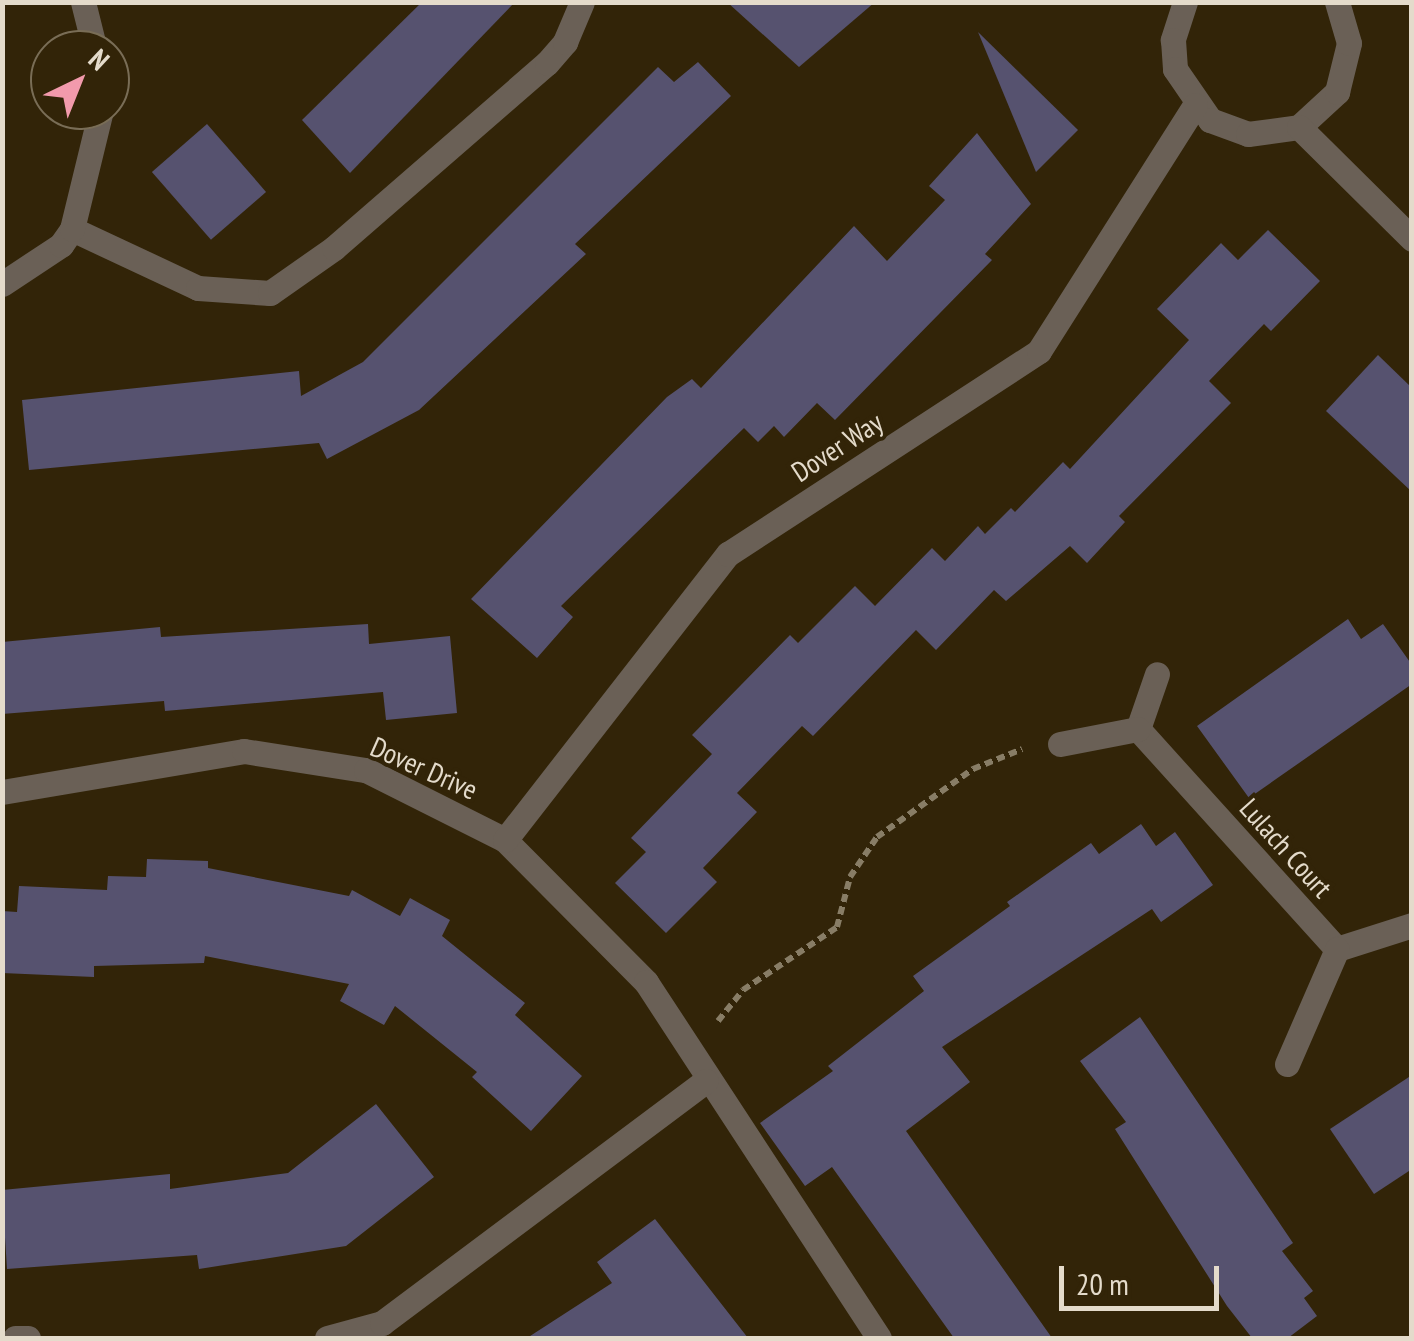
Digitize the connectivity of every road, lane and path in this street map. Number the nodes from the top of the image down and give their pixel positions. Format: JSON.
{"nodes":[{"id":1,"x":83,"y":2,"type":"edge"},
{"id":2,"x":582,"y":2,"type":"edge"},
{"id":3,"x":1184,"y":2,"type":"edge"},
{"id":4,"x":1338,"y":3,"type":"edge"},
{"id":5,"x":89,"y":30,"type":"edge"},
{"id":6,"x":1195,"y":105,"type":"junction"},
{"id":7,"x":1300,"y":127,"type":"junction"},
{"id":8,"x":96,"y":130,"type":"edge"},
{"id":9,"x":72,"y":230,"type":"junction"},
{"id":10,"x":1412,"y":239,"type":"edge"},
{"id":11,"x":2,"y":284,"type":"edge"},
{"id":12,"x":1157,"y":674,"type":"dead end"},
{"id":13,"x":1138,"y":729,"type":"junction"},
{"id":14,"x":1060,"y":744,"type":"joint"},
{"id":15,"x":2,"y":792,"type":"edge"},
{"id":16,"x":505,"y":840,"type":"junction"},
{"id":17,"x":1412,"y":925,"type":"edge"},
{"id":18,"x":1336,"y":948,"type":"junction"},
{"id":19,"x":688,"y":1048,"type":"junction"},
{"id":20,"x":1287,"y":1064,"type":"dead end"},
{"id":21,"x":706,"y":1081,"type":"junction"},
{"id":22,"x":16,"y":1338,"type":"edge"},
{"id":23,"x":28,"y":1338,"type":"edge"},
{"id":24,"x":327,"y":1338,"type":"edge"},
{"id":25,"x":878,"y":1338,"type":"edge"}],
"edges":[{"from":1,"to":5,"type":"street"},
{"from":2,"to":9,"type":"street"},
{"from":3,"to":6,"type":"street"},
{"from":4,"to":7,"type":"street"},
{"from":6,"to":7,"type":"street"},
{"from":6,"to":16,"type":"street","name":"Dover Way"},
{"from":7,"to":10,"type":"street"},
{"from":8,"to":9,"type":"street"},
{"from":9,"to":11,"type":"street"},
{"from":12,"to":13,"type":"street"},
{"from":13,"to":14,"type":"street"},
{"from":13,"to":18,"type":"street","name":"Lulach Court"},
{"from":14,"to":19,"type":"path"},
{"from":15,"to":16,"type":"street","name":"Dover Drive"},
{"from":16,"to":19,"type":"street","name":"Dover Drive"},
{"from":17,"to":18,"type":"street"},
{"from":18,"to":20,"type":"street"},
{"from":19,"to":21,"type":"street","name":"Dover Drive"},
{"from":21,"to":24,"type":"street"},
{"from":21,"to":25,"type":"street","name":"Dover Drive"},
{"from":22,"to":23,"type":"street"}]}
